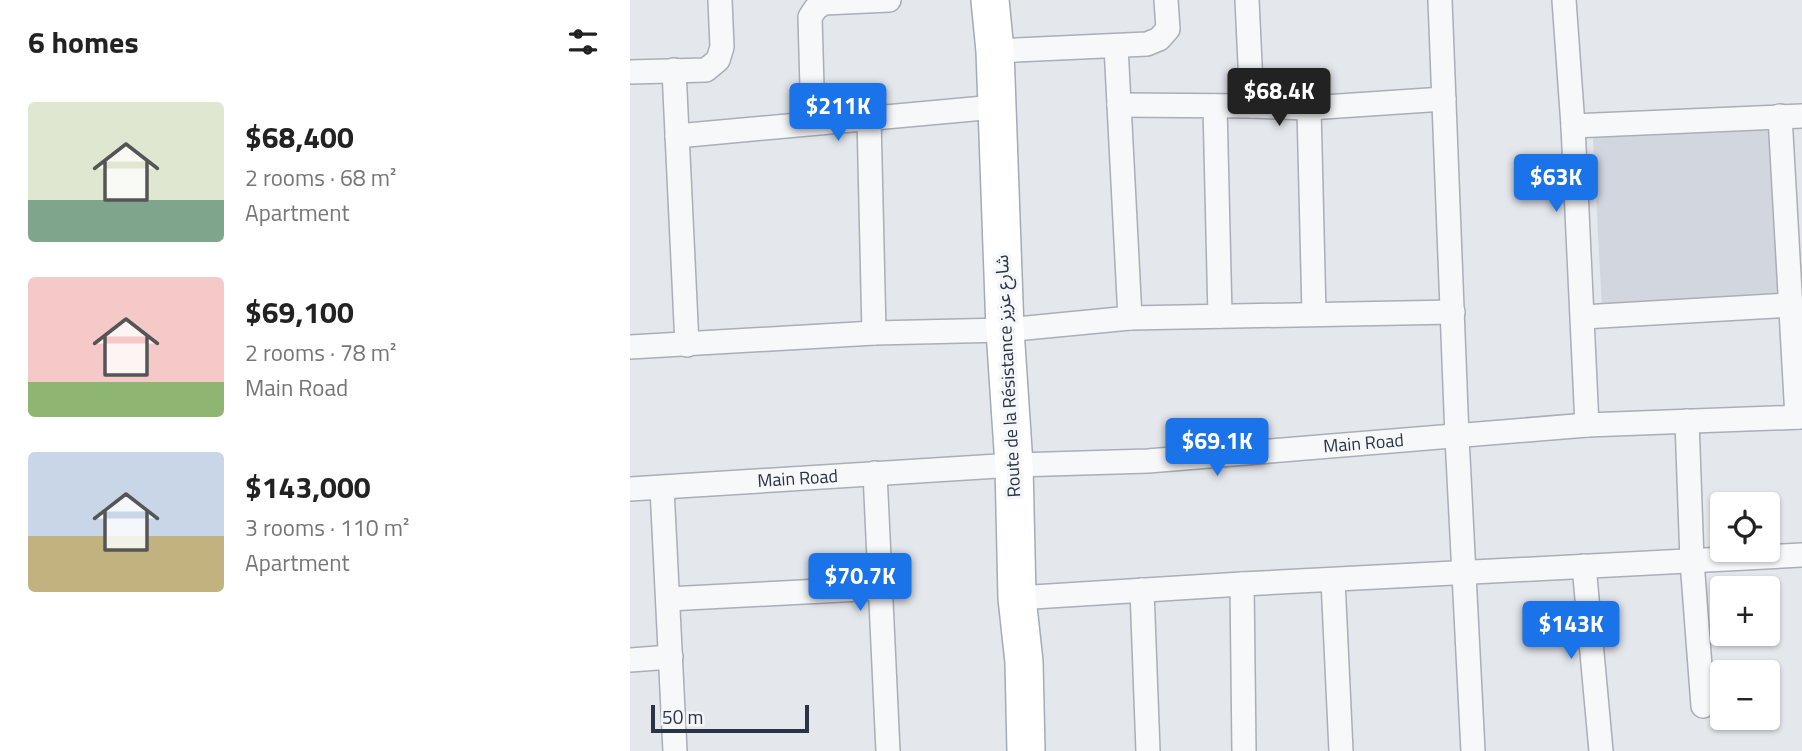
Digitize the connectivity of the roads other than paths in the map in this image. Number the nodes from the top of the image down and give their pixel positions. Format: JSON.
{"nodes":[{"id":1,"x":720,"y":0,"type":"edge"},
{"id":2,"x":862,"y":0,"type":"edge"},
{"id":3,"x":889,"y":0,"type":"edge"},
{"id":4,"x":990,"y":0,"type":"edge"},
{"id":5,"x":1166,"y":0,"type":"edge"},
{"id":6,"x":1247,"y":0,"type":"edge"},
{"id":7,"x":1440,"y":0,"type":"edge"},
{"id":8,"x":1564,"y":0,"type":"edge"},
{"id":9,"x":1116,"y":46,"type":"junction"},
{"id":10,"x":995,"y":51,"type":"junction"},
{"id":11,"x":674,"y":70,"type":"junction"},
{"id":12,"x":630,"y":72,"type":"edge"},
{"id":13,"x":1444,"y":99,"type":"junction"},
{"id":14,"x":1119,"y":105,"type":"junction"},
{"id":15,"x":1215,"y":106,"type":"junction"},
{"id":16,"x":1252,"y":106,"type":"junction"},
{"id":17,"x":995,"y":107,"type":"junction"},
{"id":18,"x":1309,"y":108,"type":"junction"},
{"id":19,"x":1791,"y":116,"type":"edge"},
{"id":20,"x":869,"y":118,"type":"junction"},
{"id":21,"x":813,"y":124,"type":"junction"},
{"id":22,"x":1573,"y":126,"type":"junction"},
{"id":23,"x":677,"y":136,"type":"junction"},
{"id":24,"x":1791,"y":304,"type":"junction"},
{"id":25,"x":1454,"y":312,"type":"junction"},
{"id":26,"x":1314,"y":314,"type":"junction"},
{"id":27,"x":1220,"y":316,"type":"junction"},
{"id":28,"x":1583,"y":317,"type":"junction"},
{"id":29,"x":1130,"y":318,"type":"junction"},
{"id":30,"x":1005,"y":330,"type":"junction"},
{"id":31,"x":874,"y":333,"type":"junction"},
{"id":32,"x":687,"y":345,"type":"junction"},
{"id":33,"x":630,"y":347,"type":"edge"},
{"id":34,"x":1800,"y":417,"type":"edge"},
{"id":35,"x":1687,"y":421,"type":"junction"},
{"id":36,"x":1587,"y":425,"type":"junction"},
{"id":37,"x":1457,"y":437,"type":"junction"},
{"id":38,"x":1014,"y":465,"type":"junction"},
{"id":39,"x":875,"y":473,"type":"junction"},
{"id":40,"x":662,"y":488,"type":"junction"},
{"id":41,"x":630,"y":489,"type":"edge"},
{"id":42,"x":1802,"y":555,"type":"edge"},
{"id":43,"x":1692,"y":561,"type":"junction"},
{"id":44,"x":1584,"y":566,"type":"junction"},
{"id":45,"x":1464,"y":574,"type":"junction"},
{"id":46,"x":1333,"y":580,"type":"junction"},
{"id":47,"x":1242,"y":584,"type":"junction"},
{"id":48,"x":880,"y":588,"type":"junction"},
{"id":49,"x":1142,"y":590,"type":"junction"},
{"id":50,"x":1017,"y":598,"type":"junction"},
{"id":51,"x":668,"y":599,"type":"junction"},
{"id":52,"x":671,"y":657,"type":"junction"},
{"id":53,"x":630,"y":660,"type":"edge"},
{"id":54,"x":1703,"y":706,"type":"dead end"},
{"id":55,"x":675,"y":751,"type":"edge"},
{"id":56,"x":888,"y":751,"type":"edge"},
{"id":57,"x":1026,"y":751,"type":"edge"},
{"id":58,"x":1148,"y":751,"type":"edge"},
{"id":59,"x":1244,"y":751,"type":"edge"},
{"id":60,"x":1341,"y":751,"type":"edge"},
{"id":61,"x":1473,"y":751,"type":"edge"},
{"id":62,"x":1601,"y":751,"type":"edge"}],
"edges":[{"from":1,"to":11,"type":"street"},
{"from":2,"to":3,"type":"street"},
{"from":2,"to":21,"type":"street"},
{"from":4,"to":10,"type":"main road","name":"Route de la Résistance شارع عزيز"},
{"from":5,"to":9,"type":"street"},
{"from":6,"to":16,"type":"street"},
{"from":7,"to":13,"type":"street"},
{"from":8,"to":22,"type":"street"},
{"from":9,"to":10,"type":"street"},
{"from":9,"to":14,"type":"street"},
{"from":10,"to":17,"type":"main road","name":"Route de la Résistance شارع عزيز"},
{"from":11,"to":12,"type":"street"},
{"from":11,"to":23,"type":"street"},
{"from":13,"to":18,"type":"street"},
{"from":13,"to":25,"type":"street"},
{"from":14,"to":15,"type":"street"},
{"from":14,"to":29,"type":"street"},
{"from":15,"to":16,"type":"street"},
{"from":15,"to":27,"type":"street"},
{"from":16,"to":18,"type":"street"},
{"from":17,"to":20,"type":"street"},
{"from":17,"to":30,"type":"main road","name":"Route de la Résistance شارع عزيز"},
{"from":18,"to":26,"type":"street"},
{"from":19,"to":22,"type":"street"},
{"from":19,"to":24,"type":"street"},
{"from":20,"to":21,"type":"street"},
{"from":20,"to":31,"type":"street"},
{"from":21,"to":23,"type":"street"},
{"from":22,"to":28,"type":"street"},
{"from":23,"to":32,"type":"street"},
{"from":24,"to":28,"type":"street"},
{"from":24,"to":34,"type":"street"},
{"from":25,"to":26,"type":"street"},
{"from":25,"to":37,"type":"street"},
{"from":26,"to":27,"type":"street"},
{"from":27,"to":29,"type":"street"},
{"from":28,"to":36,"type":"street"},
{"from":29,"to":30,"type":"street"},
{"from":30,"to":31,"type":"street"},
{"from":30,"to":38,"type":"main road","name":"Route de la Résistance شارع عزيز"},
{"from":31,"to":32,"type":"street"},
{"from":32,"to":33,"type":"street"},
{"from":34,"to":35,"type":"street","name":"Main Road"},
{"from":35,"to":36,"type":"street","name":"Main Road"},
{"from":35,"to":43,"type":"street"},
{"from":36,"to":37,"type":"street","name":"Main Road"},
{"from":37,"to":38,"type":"street","name":"Main Road"},
{"from":37,"to":45,"type":"street"},
{"from":38,"to":39,"type":"street","name":"Main Road"},
{"from":38,"to":50,"type":"main road","name":"Route de la Résistance شارع عزيز"},
{"from":39,"to":40,"type":"street","name":"Main Road"},
{"from":39,"to":48,"type":"street"},
{"from":40,"to":41,"type":"street","name":"Main Road"},
{"from":40,"to":51,"type":"street"},
{"from":42,"to":43,"type":"street"},
{"from":43,"to":44,"type":"street"},
{"from":43,"to":54,"type":"street"},
{"from":44,"to":45,"type":"street"},
{"from":44,"to":62,"type":"street"},
{"from":45,"to":46,"type":"street"},
{"from":45,"to":61,"type":"street"},
{"from":46,"to":47,"type":"street"},
{"from":46,"to":60,"type":"street"},
{"from":47,"to":49,"type":"street"},
{"from":47,"to":59,"type":"street"},
{"from":48,"to":51,"type":"street"},
{"from":48,"to":56,"type":"street"},
{"from":49,"to":50,"type":"street"},
{"from":49,"to":58,"type":"street"},
{"from":50,"to":57,"type":"main road","name":"Route de la Résistance شارع عزيز"},
{"from":51,"to":52,"type":"street"},
{"from":52,"to":53,"type":"street"},
{"from":52,"to":55,"type":"street"}]}
